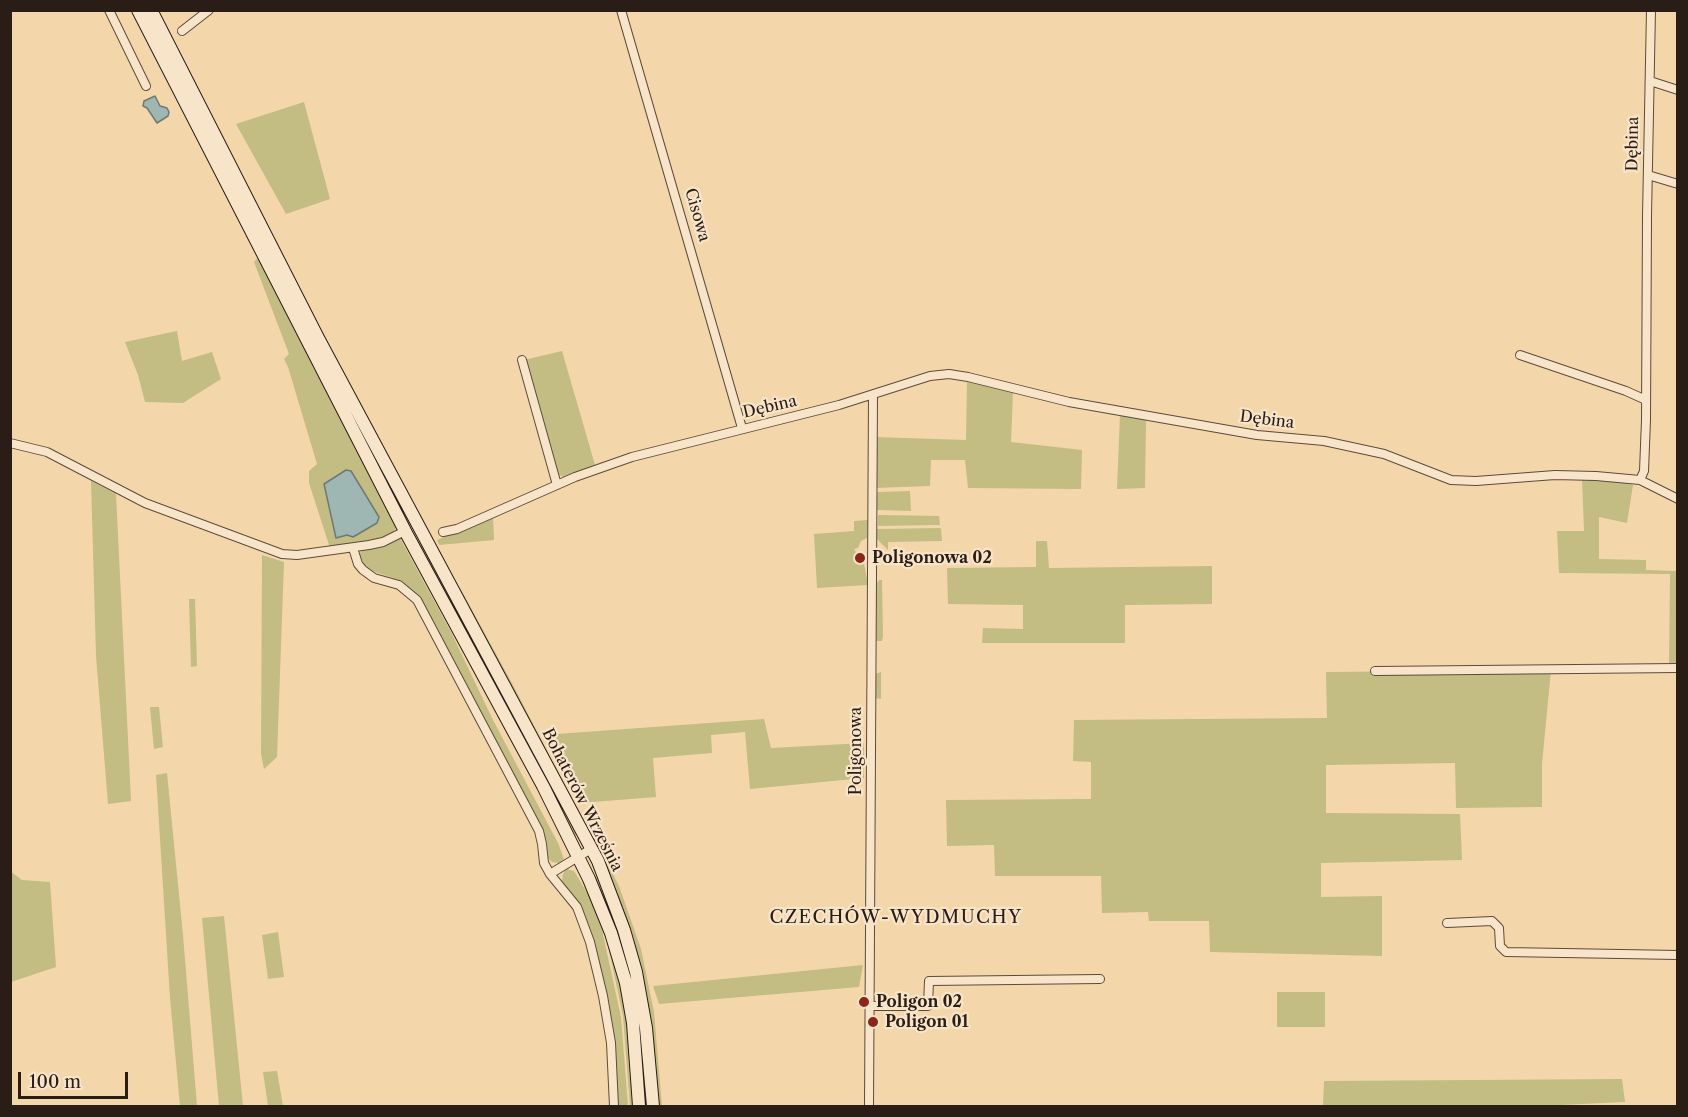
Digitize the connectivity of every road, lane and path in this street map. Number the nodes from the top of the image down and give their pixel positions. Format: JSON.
{"nodes":[{"id":1,"x":109,"y":10,"type":"edge"},
{"id":2,"x":138,"y":10,"type":"edge"},
{"id":3,"x":152,"y":10,"type":"edge"},
{"id":4,"x":209,"y":10,"type":"edge"},
{"id":5,"x":621,"y":10,"type":"edge"},
{"id":6,"x":1651,"y":10,"type":"edge"},
{"id":7,"x":182,"y":31,"type":"dead end"},
{"id":8,"x":1650,"y":81,"type":"junction"},
{"id":9,"x":146,"y":86,"type":"dead end"},
{"id":10,"x":1677,"y":90,"type":"edge"},
{"id":11,"x":1648,"y":175,"type":"junction"},
{"id":12,"x":1677,"y":184,"type":"edge"},
{"id":13,"x":1520,"y":355,"type":"dead end"},
{"id":14,"x":522,"y":360,"type":"dead end"},
{"id":15,"x":873,"y":395,"type":"junction"},
{"id":16,"x":863,"y":399,"type":"junction"},
{"id":17,"x":1646,"y":400,"type":"junction"},
{"id":18,"x":871,"y":408,"type":"junction"},
{"id":19,"x":742,"y":429,"type":"junction"},
{"id":20,"x":10,"y":443,"type":"edge"},
{"id":21,"x":1640,"y":480,"type":"junction"},
{"id":22,"x":558,"y":485,"type":"junction"},
{"id":23,"x":1677,"y":499,"type":"edge"},
{"id":24,"x":405,"y":531,"type":"junction"},
{"id":25,"x":443,"y":532,"type":"dead end"},
{"id":26,"x":353,"y":548,"type":"junction"},
{"id":27,"x":1677,"y":668,"type":"edge"},
{"id":28,"x":1375,"y":671,"type":"dead end"},
{"id":29,"x":591,"y":849,"type":"junction"},
{"id":30,"x":578,"y":855,"type":"junction"},
{"id":31,"x":550,"y":874,"type":"junction"},
{"id":32,"x":1447,"y":923,"type":"dead end"},
{"id":33,"x":1677,"y":955,"type":"edge"},
{"id":34,"x":1100,"y":979,"type":"dead end"},
{"id":35,"x":869,"y":1006,"type":"junction"},
{"id":36,"x":614,"y":1107,"type":"edge"},
{"id":37,"x":639,"y":1107,"type":"edge"},
{"id":38,"x":653,"y":1107,"type":"edge"},
{"id":39,"x":868,"y":1107,"type":"edge"}],
"edges":[{"from":1,"to":9,"type":"street"},
{"from":2,"to":24,"type":"main road","name":"Bohaterów Września"},
{"from":3,"to":29,"type":"main road","name":"Bohaterów Września"},
{"from":4,"to":7,"type":"street"},
{"from":5,"to":19,"type":"street","name":"Cisowa"},
{"from":6,"to":8,"type":"street","name":"Dębina"},
{"from":8,"to":10,"type":"street"},
{"from":8,"to":11,"type":"street","name":"Dębina"},
{"from":11,"to":12,"type":"street"},
{"from":11,"to":17,"type":"street","name":"Dębina"},
{"from":13,"to":17,"type":"street"},
{"from":14,"to":22,"type":"street"},
{"from":15,"to":16,"type":"street","name":"Dębina"},
{"from":15,"to":18,"type":"street","name":"Poligonowa"},
{"from":15,"to":21,"type":"street","name":"Dębina"},
{"from":16,"to":18,"type":"street"},
{"from":16,"to":19,"type":"street","name":"Dębina"},
{"from":17,"to":21,"type":"street","name":"Dębina"},
{"from":18,"to":35,"type":"street","name":"Poligonowa"},
{"from":19,"to":22,"type":"street","name":"Dębina"},
{"from":20,"to":26,"type":"street"},
{"from":21,"to":23,"type":"street"},
{"from":22,"to":25,"type":"street","name":"Dębina"},
{"from":24,"to":26,"type":"street"},
{"from":24,"to":30,"type":"main road","name":"Bohaterów Września"},
{"from":26,"to":31,"type":"street"},
{"from":27,"to":28,"type":"street"},
{"from":29,"to":30,"type":"street"},
{"from":29,"to":38,"type":"main road","name":"Bohaterów Września"},
{"from":30,"to":31,"type":"street"},
{"from":30,"to":37,"type":"main road","name":"Bohaterów Września"},
{"from":31,"to":36,"type":"street"},
{"from":32,"to":33,"type":"street"},
{"from":34,"to":35,"type":"street"},
{"from":35,"to":39,"type":"street","name":"Poligonowa"}]}
